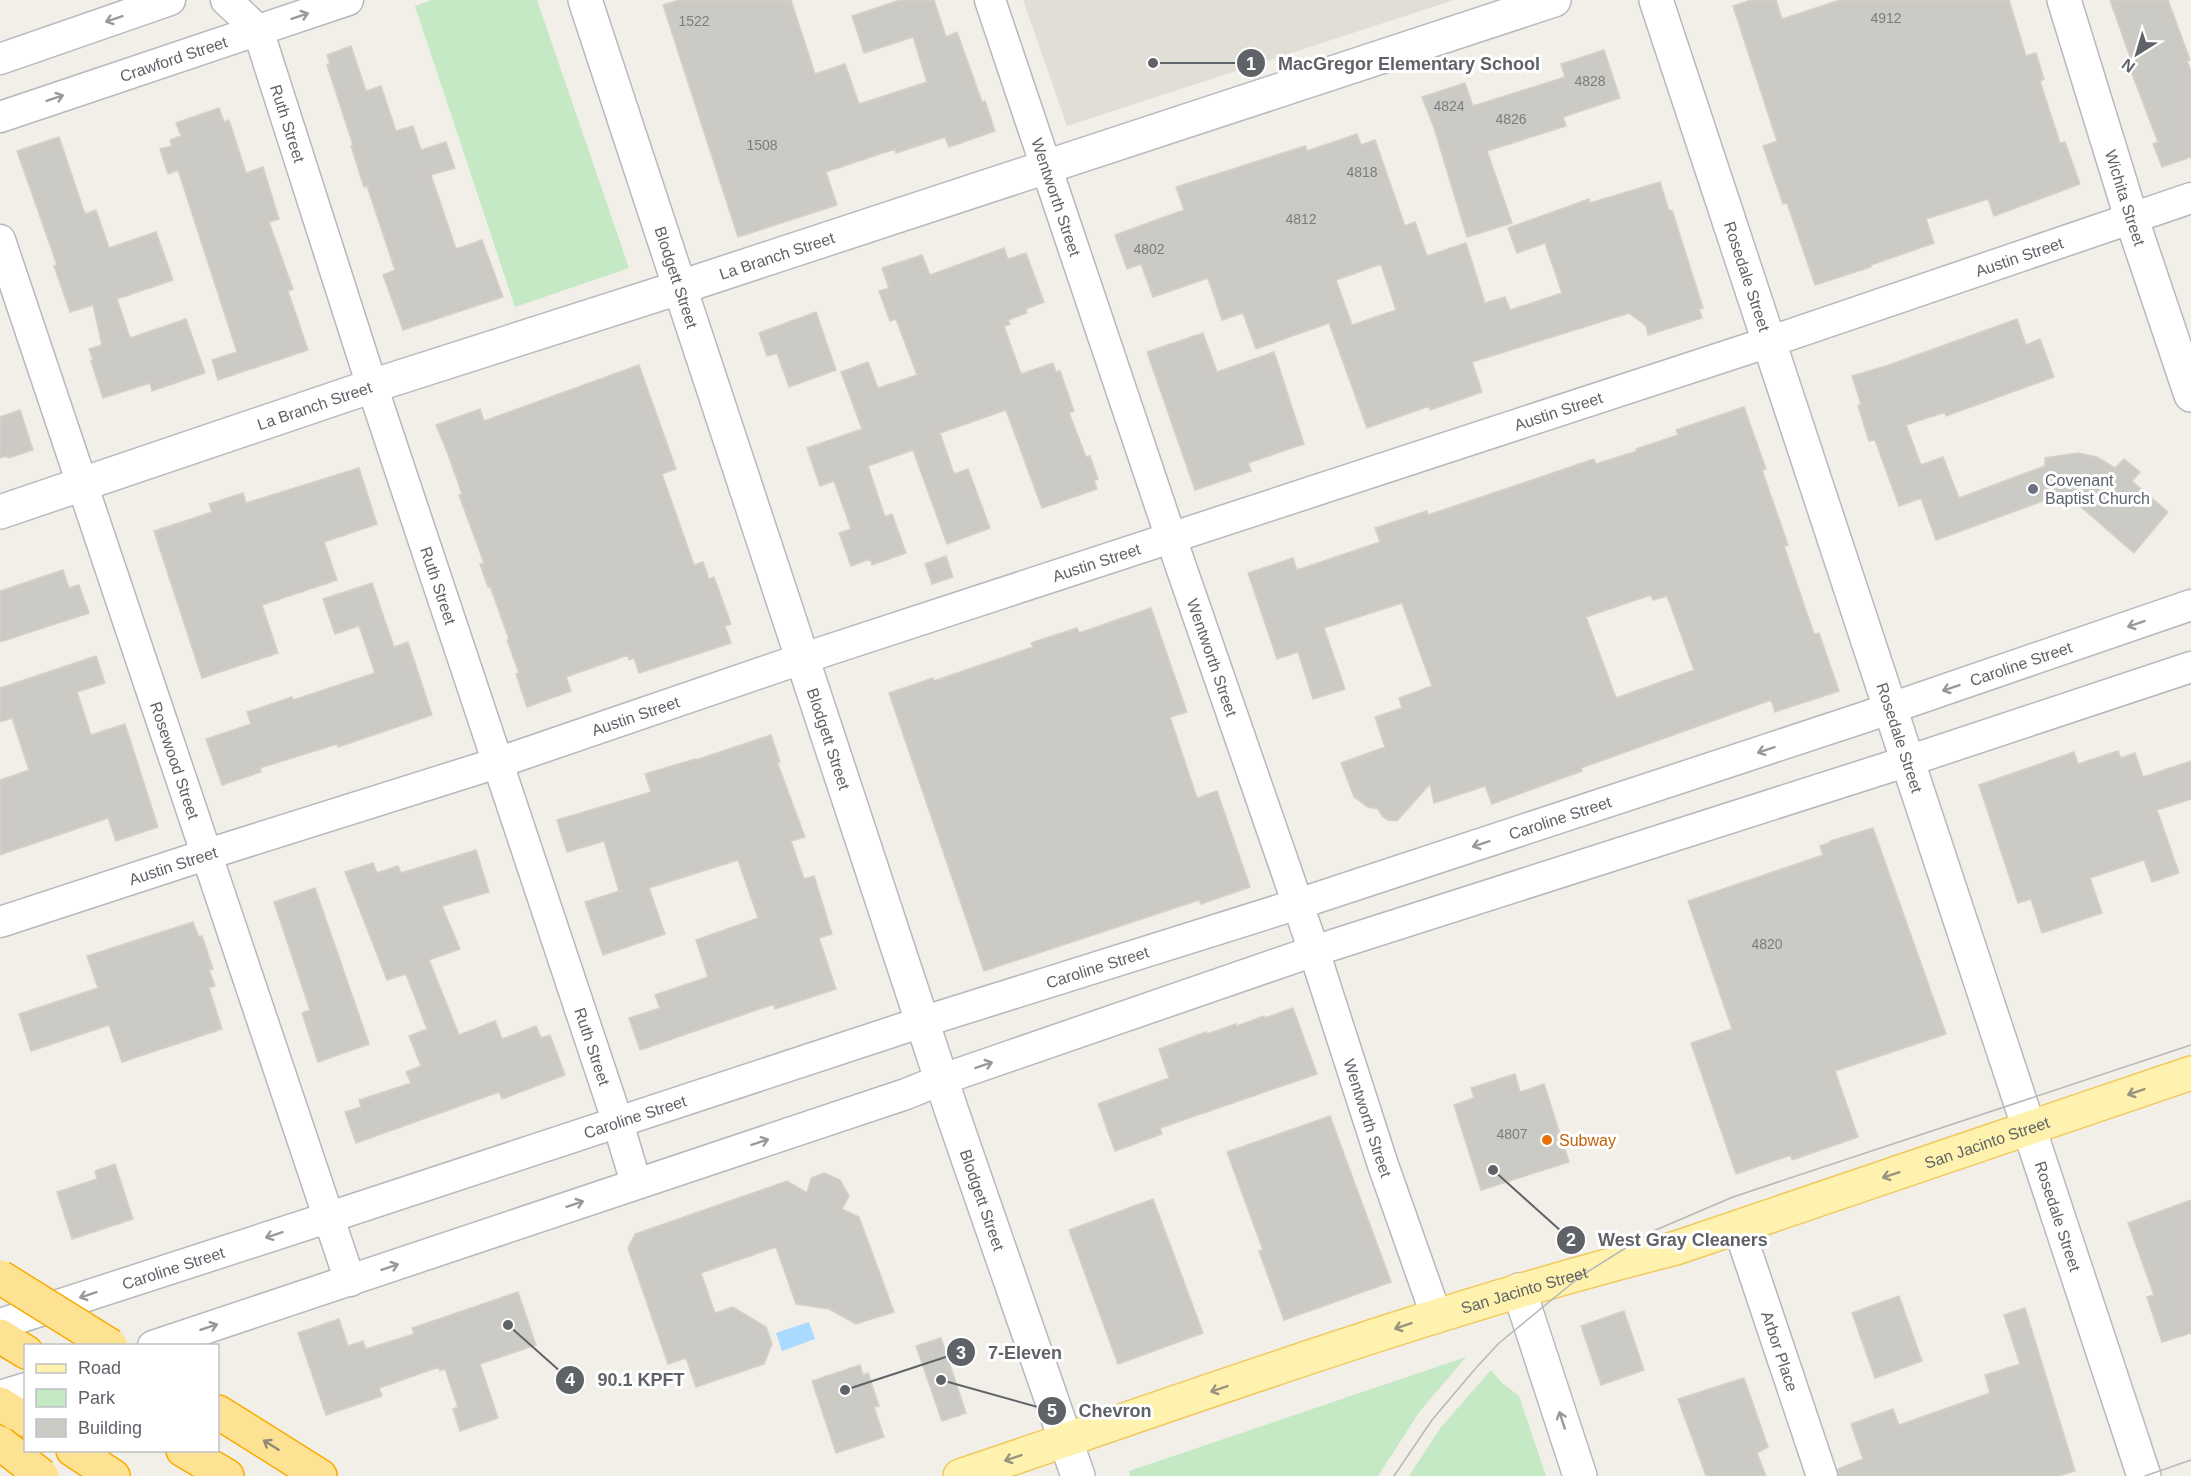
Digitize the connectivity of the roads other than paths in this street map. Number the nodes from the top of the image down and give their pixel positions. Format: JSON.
{"nodes":[{"id":1,"x":170,"y":0,"type":"edge"},
{"id":2,"x":226,"y":0,"type":"edge"},
{"id":3,"x":348,"y":0,"type":"edge"},
{"id":4,"x":585,"y":0,"type":"edge"},
{"id":5,"x":990,"y":0,"type":"edge"},
{"id":6,"x":1554,"y":0,"type":"edge"},
{"id":7,"x":1656,"y":0,"type":"edge"},
{"id":8,"x":2064,"y":0,"type":"edge"},
{"id":9,"x":258,"y":30,"type":"junction"},
{"id":10,"x":0,"y":58,"type":"edge"},
{"id":11,"x":0,"y":117,"type":"edge"},
{"id":12,"x":1046,"y":166,"type":"junction"},
{"id":13,"x":2191,"y":198,"type":"edge"},
{"id":14,"x":2132,"y":217,"type":"junction"},
{"id":15,"x":0,"y":240,"type":"edge"},
{"id":16,"x":678,"y":288,"type":"junction"},
{"id":17,"x":1769,"y":342,"type":"junction"},
{"id":18,"x":372,"y":386,"type":"junction"},
{"id":19,"x":2191,"y":395,"type":"edge"},
{"id":20,"x":83,"y":486,"type":"junction"},
{"id":21,"x":0,"y":512,"type":"edge"},
{"id":22,"x":1171,"y":538,"type":"junction"},
{"id":23,"x":2191,"y":605,"type":"edge"},
{"id":24,"x":804,"y":658,"type":"junction"},
{"id":25,"x":2191,"y":667,"type":"edge"},
{"id":26,"x":1891,"y":709,"type":"junction"},
{"id":27,"x":1908,"y":761,"type":"junction"},
{"id":28,"x":497,"y":763,"type":"junction"},
{"id":29,"x":208,"y":854,"type":"junction"},
{"id":30,"x":1298,"y":904,"type":"junction"},
{"id":31,"x":0,"y":922,"type":"edge"},
{"id":32,"x":1314,"y":951,"type":"junction"},
{"id":33,"x":922,"y":1022,"type":"junction"},
{"id":34,"x":2191,"y":1073,"type":"edge"},
{"id":35,"x":943,"y":1079,"type":"junction"},
{"id":36,"x":618,"y":1123,"type":"junction"},
{"id":37,"x":2029,"y":1128,"type":"junction"},
{"id":38,"x":636,"y":1183,"type":"junction"},
{"id":39,"x":330,"y":1217,"type":"junction"},
{"id":40,"x":1738,"y":1226,"type":"junction"},
{"id":41,"x":0,"y":1277,"type":"edge"},
{"id":42,"x":350,"y":1281,"type":"junction"},
{"id":43,"x":1519,"y":1290,"type":"junction"},
{"id":44,"x":1436,"y":1315,"type":"junction"},
{"id":45,"x":0,"y":1324,"type":"edge"},
{"id":46,"x":0,"y":1335,"type":"edge"},
{"id":47,"x":108,"y":1344,"type":"edge"},
{"id":48,"x":159,"y":1344,"type":"edge"},
{"id":49,"x":24,"y":1351,"type":"edge"},
{"id":50,"x":24,"y":1389,"type":"edge"},
{"id":51,"x":0,"y":1396,"type":"edge"},
{"id":52,"x":0,"y":1404,"type":"edge"},
{"id":53,"x":219,"y":1413,"type":"edge"},
{"id":54,"x":24,"y":1419,"type":"edge"},
{"id":55,"x":0,"y":1427,"type":"edge"},
{"id":56,"x":1066,"y":1440,"type":"junction"},
{"id":57,"x":0,"y":1443,"type":"edge"},
{"id":58,"x":76,"y":1452,"type":"edge"},
{"id":59,"x":186,"y":1452,"type":"edge"},
{"id":60,"x":18,"y":1476,"type":"edge"},
{"id":61,"x":42,"y":1476,"type":"edge"},
{"id":62,"x":113,"y":1476,"type":"edge"},
{"id":63,"x":227,"y":1476,"type":"edge"},
{"id":64,"x":320,"y":1476,"type":"edge"},
{"id":65,"x":960,"y":1476,"type":"edge"},
{"id":66,"x":1078,"y":1476,"type":"edge"},
{"id":67,"x":1580,"y":1476,"type":"edge"},
{"id":68,"x":1822,"y":1476,"type":"edge"},
{"id":69,"x":2144,"y":1476,"type":"edge"}],
"edges":[{"from":1,"to":10,"type":"street","one_way":true},
{"from":2,"to":9,"type":"street","name":"Ruth Street"},
{"from":9,"to":3,"type":"street","name":"Crawford Street","one_way":true},
{"from":4,"to":16,"type":"street","name":"Blodgett Street"},
{"from":5,"to":12,"type":"street","name":"Wentworth Street"},
{"from":6,"to":12,"type":"street","name":"La Branch Street"},
{"from":7,"to":17,"type":"street","name":"Rosedale Street"},
{"from":8,"to":14,"type":"street","name":"Wichita Street"},
{"from":11,"to":9,"type":"street","name":"Crawford Street","one_way":true},
{"from":9,"to":18,"type":"street","name":"Ruth Street"},
{"from":12,"to":16,"type":"street","name":"La Branch Street"},
{"from":12,"to":22,"type":"street","name":"Wentworth Street"},
{"from":13,"to":14,"type":"street","name":"Austin Street"},
{"from":14,"to":17,"type":"street","name":"Austin Street"},
{"from":14,"to":19,"type":"street","name":"Wichita Street"},
{"from":15,"to":20,"type":"street","name":"Rosewood Street"},
{"from":16,"to":18,"type":"street","name":"La Branch Street"},
{"from":16,"to":24,"type":"street","name":"Blodgett Street"},
{"from":17,"to":22,"type":"street","name":"Austin Street"},
{"from":17,"to":26,"type":"street","name":"Rosedale Street"},
{"from":18,"to":20,"type":"street","name":"La Branch Street"},
{"from":18,"to":28,"type":"street","name":"Ruth Street"},
{"from":20,"to":21,"type":"street","name":"La Branch Street"},
{"from":20,"to":29,"type":"street","name":"Rosewood Street"},
{"from":22,"to":24,"type":"street","name":"Austin Street"},
{"from":22,"to":30,"type":"street","name":"Wentworth Street"},
{"from":23,"to":26,"type":"street","name":"Caroline Street","one_way":true},
{"from":24,"to":28,"type":"street","name":"Austin Street"},
{"from":24,"to":33,"type":"street","name":"Blodgett Street"},
{"from":25,"to":27,"type":"street"},
{"from":26,"to":27,"type":"street","name":"Rosedale Street"},
{"from":26,"to":30,"type":"street","name":"Caroline Street","one_way":true},
{"from":27,"to":32,"type":"street"},
{"from":27,"to":37,"type":"street","name":"Rosedale Street"},
{"from":28,"to":29,"type":"street","name":"Austin Street"},
{"from":28,"to":36,"type":"street","name":"Ruth Street"},
{"from":29,"to":31,"type":"street","name":"Austin Street"},
{"from":29,"to":39,"type":"street","name":"Rosewood Street"},
{"from":30,"to":32,"type":"street","name":"Wentworth Street"},
{"from":30,"to":33,"type":"street","name":"Caroline Street"},
{"from":35,"to":32,"type":"street","one_way":true},
{"from":32,"to":44,"type":"street","name":"Wentworth Street"},
{"from":33,"to":35,"type":"street","name":"Blodgett Street"},
{"from":33,"to":36,"type":"street","name":"Caroline Street"},
{"from":34,"to":37,"type":"main road","name":"San Jacinto Street","one_way":true},
{"from":38,"to":35,"type":"street","one_way":true},
{"from":35,"to":56,"type":"street","name":"Blodgett Street"},
{"from":36,"to":38,"type":"street","name":"Ruth Street"},
{"from":36,"to":39,"type":"street","name":"Caroline Street"},
{"from":37,"to":40,"type":"main road","name":"San Jacinto Street","one_way":true},
{"from":37,"to":69,"type":"street","name":"Rosedale Street"},
{"from":42,"to":38,"type":"street","one_way":true},
{"from":39,"to":42,"type":"street","name":"Rosewood Street"},
{"from":39,"to":45,"type":"street","name":"Caroline Street","one_way":true},
{"from":40,"to":43,"type":"main road","name":"San Jacinto Street"},
{"from":40,"to":68,"type":"street","name":"Arbor Place"},
{"from":41,"to":47,"type":"highway","bridge":true},
{"from":48,"to":42,"type":"street","one_way":true},
{"from":43,"to":44,"type":"main road","name":"San Jacinto Street"},
{"from":67,"to":43,"type":"street","one_way":true},
{"from":44,"to":56,"type":"main road","name":"San Jacinto Street","one_way":true},
{"from":46,"to":49,"type":"highway"},
{"from":50,"to":51,"type":"street"},
{"from":52,"to":54,"type":"highway"},
{"from":64,"to":53,"type":"highway","one_way":true},
{"from":55,"to":60,"type":"street"},
{"from":56,"to":65,"type":"main road","name":"San Jacinto Street","one_way":true},
{"from":56,"to":66,"type":"street","name":"Blodgett Street"},
{"from":57,"to":61,"type":"highway","bridge":true},
{"from":58,"to":62,"type":"highway"},
{"from":59,"to":63,"type":"highway"}]}
